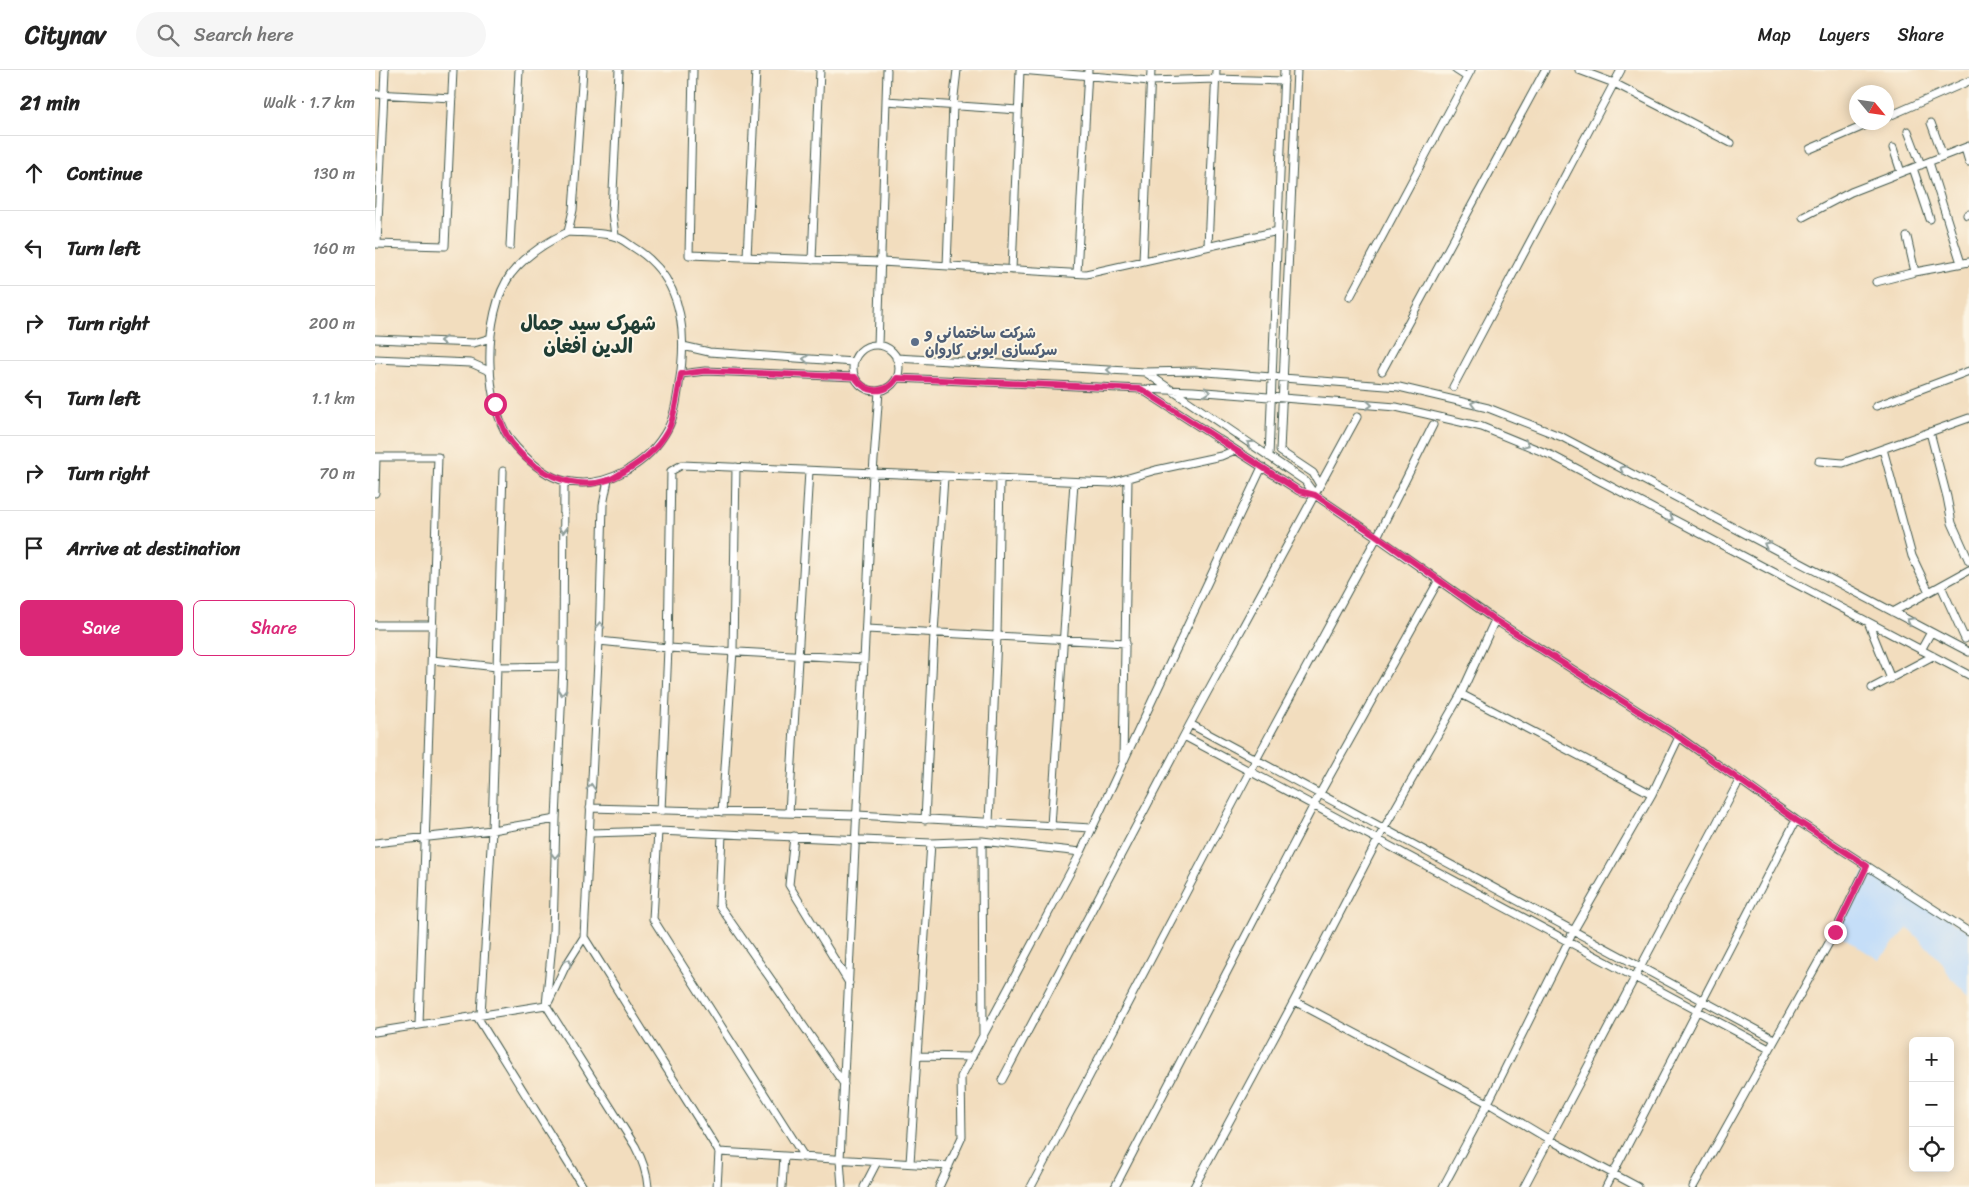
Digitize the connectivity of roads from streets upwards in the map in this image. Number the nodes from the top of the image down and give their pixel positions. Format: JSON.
{"nodes":[{"id":1,"x":385,"y":70,"type":"edge"},
{"id":2,"x":453,"y":70,"type":"edge"},
{"id":3,"x":519,"y":70,"type":"edge"},
{"id":4,"x":583,"y":70,"type":"edge"},
{"id":5,"x":619,"y":70,"type":"edge"},
{"id":6,"x":693,"y":70,"type":"edge"},
{"id":7,"x":757,"y":70,"type":"edge"},
{"id":8,"x":819,"y":70,"type":"edge"},
{"id":9,"x":887,"y":70,"type":"edge"},
{"id":10,"x":957,"y":70,"type":"edge"},
{"id":11,"x":1020,"y":70,"type":"edge"},
{"id":12,"x":1151,"y":70,"type":"edge"},
{"id":13,"x":1216,"y":70,"type":"edge"},
{"id":14,"x":1284,"y":70,"type":"edge"},
{"id":15,"x":1297,"y":70,"type":"edge"},
{"id":16,"x":1455,"y":70,"type":"edge"},
{"id":17,"x":1545,"y":70,"type":"edge"},
{"id":18,"x":1579,"y":70,"type":"edge"},
{"id":19,"x":1621,"y":70,"type":"edge"},
{"id":20,"x":1088,"y":73,"type":"edge"},
{"id":21,"x":1469,"y":73,"type":"edge"},
{"id":22,"x":1216,"y":79,"type":"junction"},
{"id":23,"x":1150,"y":81,"type":"junction"},
{"id":24,"x":1283,"y":81,"type":"junction"},
{"id":25,"x":1969,"y":81,"type":"edge"},
{"id":26,"x":1614,"y":83,"type":"junction"},
{"id":27,"x":375,"y":94,"type":"edge"},
{"id":28,"x":384,"y":95,"type":"junction"},
{"id":29,"x":452,"y":98,"type":"junction"},
{"id":30,"x":886,"y":101,"type":"junction"},
{"id":31,"x":953,"y":105,"type":"junction"},
{"id":32,"x":1018,"y":110,"type":"junction"},
{"id":33,"x":1894,"y":114,"type":"edge"},
{"id":34,"x":1931,"y":123,"type":"dead end"},
{"id":35,"x":1854,"y":130,"type":"edge"},
{"id":36,"x":1908,"y":131,"type":"dead end"},
{"id":37,"x":1731,"y":143,"type":"dead end"},
{"id":38,"x":1967,"y":147,"type":"edge"},
{"id":39,"x":1893,"y":148,"type":"dead end"},
{"id":40,"x":1810,"y":149,"type":"dead end"},
{"id":41,"x":1943,"y":156,"type":"junction"},
{"id":42,"x":1929,"y":162,"type":"junction"},
{"id":43,"x":1969,"y":162,"type":"edge"},
{"id":44,"x":1921,"y":165,"type":"junction"},
{"id":45,"x":1913,"y":168,"type":"junction"},
{"id":46,"x":1901,"y":172,"type":"junction"},
{"id":47,"x":1803,"y":217,"type":"dead end"},
{"id":48,"x":1930,"y":219,"type":"dead end"},
{"id":49,"x":1278,"y":230,"type":"junction"},
{"id":50,"x":568,"y":232,"type":"junction"},
{"id":51,"x":615,"y":236,"type":"junction"},
{"id":52,"x":1907,"y":237,"type":"dead end"},
{"id":53,"x":376,"y":244,"type":"edge"},
{"id":54,"x":510,"y":246,"type":"dead end"},
{"id":55,"x":1208,"y":246,"type":"junction"},
{"id":56,"x":747,"y":257,"type":"junction"},
{"id":57,"x":812,"y":260,"type":"junction"},
{"id":58,"x":1143,"y":261,"type":"junction"},
{"id":59,"x":881,"y":262,"type":"junction"},
{"id":60,"x":1969,"y":262,"type":"edge"},
{"id":61,"x":1961,"y":263,"type":"junction"},
{"id":62,"x":947,"y":266,"type":"junction"},
{"id":63,"x":1012,"y":270,"type":"junction"},
{"id":64,"x":1915,"y":272,"type":"junction"},
{"id":65,"x":1077,"y":273,"type":"junction"},
{"id":66,"x":1876,"y":282,"type":"dead end"},
{"id":67,"x":1350,"y":297,"type":"dead end"},
{"id":68,"x":491,"y":338,"type":"junction"},
{"id":69,"x":375,"y":339,"type":"edge"},
{"id":70,"x":878,"y":345,"type":"junction"},
{"id":71,"x":683,"y":346,"type":"junction"},
{"id":72,"x":897,"y":358,"type":"junction"},
{"id":73,"x":375,"y":359,"type":"edge"},
{"id":74,"x":854,"y":362,"type":"junction"},
{"id":75,"x":489,"y":371,"type":"junction"},
{"id":76,"x":1382,"y":371,"type":"dead end"},
{"id":77,"x":1969,"y":371,"type":"edge"},
{"id":78,"x":1145,"y":372,"type":"junction"},
{"id":79,"x":681,"y":374,"type":"junction"},
{"id":80,"x":855,"y":377,"type":"junction"},
{"id":81,"x":1273,"y":377,"type":"junction"},
{"id":82,"x":897,"y":378,"type":"junction"},
{"id":83,"x":1283,"y":378,"type":"junction"},
{"id":84,"x":1453,"y":387,"type":"dead end"},
{"id":85,"x":1141,"y":389,"type":"junction"},
{"id":86,"x":1171,"y":390,"type":"junction"},
{"id":87,"x":879,"y":391,"type":"junction"},
{"id":88,"x":1272,"y":397,"type":"junction"},
{"id":89,"x":1283,"y":398,"type":"junction"},
{"id":90,"x":1876,"y":406,"type":"dead end"},
{"id":91,"x":1357,"y":417,"type":"dead end"},
{"id":92,"x":1969,"y":418,"type":"edge"},
{"id":93,"x":1433,"y":425,"type":"dead end"},
{"id":94,"x":1930,"y":432,"type":"junction"},
{"id":95,"x":1883,"y":449,"type":"junction"},
{"id":96,"x":1235,"y":450,"type":"junction"},
{"id":97,"x":376,"y":457,"type":"edge"},
{"id":98,"x":1269,"y":458,"type":"junction"},
{"id":99,"x":1819,"y":461,"type":"dead end"},
{"id":100,"x":737,"y":467,"type":"junction"},
{"id":101,"x":1262,"y":467,"type":"junction"},
{"id":102,"x":503,"y":471,"type":"dead end"},
{"id":103,"x":809,"y":471,"type":"junction"},
{"id":104,"x":873,"y":473,"type":"junction"},
{"id":105,"x":943,"y":477,"type":"junction"},
{"id":106,"x":1128,"y":478,"type":"junction"},
{"id":107,"x":1000,"y":479,"type":"junction"},
{"id":108,"x":608,"y":480,"type":"junction"},
{"id":109,"x":563,"y":481,"type":"junction"},
{"id":110,"x":1074,"y":482,"type":"junction"},
{"id":111,"x":1320,"y":485,"type":"junction"},
{"id":112,"x":375,"y":493,"type":"edge"},
{"id":113,"x":1315,"y":495,"type":"junction"},
{"id":114,"x":1377,"y":536,"type":"junction"},
{"id":115,"x":1969,"y":561,"type":"edge"},
{"id":116,"x":1969,"y":570,"type":"edge"},
{"id":117,"x":1439,"y":580,"type":"junction"},
{"id":118,"x":1941,"y":586,"type":"junction"},
{"id":119,"x":1929,"y":592,"type":"junction"},
{"id":120,"x":1893,"y":612,"type":"junction"},
{"id":121,"x":1495,"y":620,"type":"junction"},
{"id":122,"x":1867,"y":622,"type":"junction"},
{"id":123,"x":375,"y":625,"type":"edge"},
{"id":124,"x":433,"y":625,"type":"junction"},
{"id":125,"x":867,"y":629,"type":"junction"},
{"id":126,"x":1931,"y":632,"type":"junction"},
{"id":127,"x":933,"y":633,"type":"junction"},
{"id":128,"x":997,"y":636,"type":"junction"},
{"id":129,"x":1969,"y":636,"type":"edge"},
{"id":130,"x":1063,"y":640,"type":"junction"},
{"id":131,"x":599,"y":641,"type":"junction"},
{"id":132,"x":1126,"y":643,"type":"junction"},
{"id":133,"x":668,"y":648,"type":"junction"},
{"id":134,"x":1921,"y":650,"type":"junction"},
{"id":135,"x":733,"y":651,"type":"junction"},
{"id":136,"x":1969,"y":652,"type":"edge"},
{"id":137,"x":798,"y":654,"type":"junction"},
{"id":138,"x":1933,"y":656,"type":"junction"},
{"id":139,"x":865,"y":659,"type":"junction"},
{"id":140,"x":432,"y":660,"type":"junction"},
{"id":141,"x":563,"y":666,"type":"junction"},
{"id":142,"x":497,"y":667,"type":"junction"},
{"id":143,"x":1969,"y":675,"type":"edge"},
{"id":144,"x":1891,"y":679,"type":"junction"},
{"id":145,"x":1872,"y":688,"type":"dead end"},
{"id":146,"x":1461,"y":694,"type":"junction"},
{"id":147,"x":1190,"y":724,"type":"junction"},
{"id":148,"x":1184,"y":736,"type":"junction"},
{"id":149,"x":1679,"y":737,"type":"junction"},
{"id":150,"x":1256,"y":759,"type":"junction"},
{"id":151,"x":1123,"y":763,"type":"junction"},
{"id":152,"x":1250,"y":771,"type":"junction"},
{"id":153,"x":1739,"y":781,"type":"junction"},
{"id":154,"x":1652,"y":794,"type":"junction"},
{"id":155,"x":1319,"y":795,"type":"junction"},
{"id":156,"x":1314,"y":806,"type":"junction"},
{"id":157,"x":590,"y":808,"type":"junction"},
{"id":158,"x":661,"y":811,"type":"junction"},
{"id":159,"x":722,"y":812,"type":"junction"},
{"id":160,"x":789,"y":813,"type":"junction"},
{"id":161,"x":857,"y":815,"type":"junction"},
{"id":162,"x":555,"y":819,"type":"junction"},
{"id":163,"x":925,"y":820,"type":"junction"},
{"id":164,"x":1796,"y":820,"type":"junction"},
{"id":165,"x":989,"y":823,"type":"junction"},
{"id":166,"x":1051,"y":826,"type":"junction"},
{"id":167,"x":1092,"y":828,"type":"junction"},
{"id":168,"x":1384,"y":828,"type":"junction"},
{"id":169,"x":492,"y":830,"type":"junction"},
{"id":170,"x":658,"y":831,"type":"junction"},
{"id":171,"x":591,"y":833,"type":"junction"},
{"id":172,"x":722,"y":834,"type":"junction"},
{"id":173,"x":794,"y":836,"type":"junction"},
{"id":174,"x":426,"y":838,"type":"junction"},
{"id":175,"x":856,"y":839,"type":"junction"},
{"id":176,"x":1378,"y":840,"type":"junction"},
{"id":177,"x":982,"y":841,"type":"junction"},
{"id":178,"x":931,"y":843,"type":"junction"},
{"id":179,"x":375,"y":844,"type":"edge"},
{"id":180,"x":1081,"y":852,"type":"junction"},
{"id":181,"x":1867,"y":866,"type":"junction"},
{"id":182,"x":1574,"y":930,"type":"junction"},
{"id":183,"x":1969,"y":932,"type":"edge"},
{"id":184,"x":585,"y":937,"type":"junction"},
{"id":185,"x":1569,"y":942,"type":"junction"},
{"id":186,"x":1642,"y":966,"type":"junction"},
{"id":187,"x":1636,"y":978,"type":"junction"},
{"id":188,"x":849,"y":984,"type":"junction"},
{"id":189,"x":1702,"y":999,"type":"junction"},
{"id":190,"x":1294,"y":1001,"type":"junction"},
{"id":191,"x":546,"y":1006,"type":"junction"},
{"id":192,"x":1696,"y":1010,"type":"junction"},
{"id":193,"x":479,"y":1015,"type":"junction"},
{"id":194,"x":419,"y":1025,"type":"junction"},
{"id":195,"x":375,"y":1032,"type":"edge"},
{"id":196,"x":983,"y":1037,"type":"junction"},
{"id":197,"x":1774,"y":1039,"type":"junction"},
{"id":198,"x":1769,"y":1049,"type":"junction"},
{"id":199,"x":917,"y":1056,"type":"junction"},
{"id":200,"x":973,"y":1057,"type":"junction"},
{"id":201,"x":1002,"y":1080,"type":"dead end"},
{"id":202,"x":844,"y":1084,"type":"junction"},
{"id":203,"x":1488,"y":1103,"type":"junction"},
{"id":204,"x":1550,"y":1140,"type":"junction"},
{"id":205,"x":719,"y":1152,"type":"junction"},
{"id":206,"x":784,"y":1156,"type":"junction"},
{"id":207,"x":805,"y":1158,"type":"junction"},
{"id":208,"x":840,"y":1160,"type":"junction"},
{"id":209,"x":877,"y":1162,"type":"junction"},
{"id":210,"x":909,"y":1163,"type":"junction"},
{"id":211,"x":949,"y":1166,"type":"junction"},
{"id":212,"x":1613,"y":1174,"type":"junction"},
{"id":213,"x":583,"y":1187,"type":"edge"},
{"id":214,"x":648,"y":1187,"type":"edge"},
{"id":215,"x":717,"y":1187,"type":"edge"},
{"id":216,"x":783,"y":1187,"type":"edge"},
{"id":217,"x":842,"y":1187,"type":"edge"},
{"id":218,"x":864,"y":1187,"type":"edge"},
{"id":219,"x":939,"y":1187,"type":"edge"},
{"id":220,"x":1031,"y":1187,"type":"edge"},
{"id":221,"x":1115,"y":1187,"type":"edge"},
{"id":222,"x":1194,"y":1187,"type":"edge"},
{"id":223,"x":1443,"y":1187,"type":"edge"},
{"id":224,"x":1525,"y":1187,"type":"edge"},
{"id":225,"x":1606,"y":1187,"type":"edge"},
{"id":226,"x":1638,"y":1187,"type":"edge"},
{"id":227,"x":1693,"y":1187,"type":"edge"}],
"edges":[{"from":1,"to":28,"type":"street"},
{"from":2,"to":29,"type":"street"},
{"from":3,"to":54,"type":"street"},
{"from":4,"to":50,"type":"street"},
{"from":5,"to":51,"type":"street"},
{"from":6,"to":56,"type":"street"},
{"from":7,"to":56,"type":"street"},
{"from":8,"to":57,"type":"street"},
{"from":9,"to":30,"type":"street"},
{"from":10,"to":31,"type":"street"},
{"from":11,"to":20,"type":"street"},
{"from":11,"to":32,"type":"street"},
{"from":12,"to":23,"type":"street"},
{"from":13,"to":22,"type":"street"},
{"from":14,"to":24,"type":"street"},
{"from":15,"to":83,"type":"street"},
{"from":16,"to":21,"type":"street"},
{"from":17,"to":76,"type":"street"},
{"from":18,"to":26,"type":"street"},
{"from":19,"to":26,"type":"street"},
{"from":20,"to":23,"type":"street"},
{"from":20,"to":65,"type":"street"},
{"from":21,"to":67,"type":"street"},
{"from":22,"to":23,"type":"street"},
{"from":22,"to":24,"type":"street"},
{"from":22,"to":55,"type":"street"},
{"from":23,"to":58,"type":"street"},
{"from":24,"to":49,"type":"street"},
{"from":25,"to":33,"type":"street"},
{"from":26,"to":37,"type":"street"},
{"from":26,"to":84,"type":"street"},
{"from":27,"to":28,"type":"street"},
{"from":28,"to":29,"type":"street"},
{"from":28,"to":53,"type":"street"},
{"from":29,"to":53,"type":"street"},
{"from":30,"to":31,"type":"street"},
{"from":30,"to":59,"type":"street"},
{"from":31,"to":32,"type":"street"},
{"from":31,"to":62,"type":"street"},
{"from":32,"to":63,"type":"street"},
{"from":34,"to":41,"type":"street"},
{"from":35,"to":40,"type":"street"},
{"from":36,"to":44,"type":"street"},
{"from":38,"to":41,"type":"street"},
{"from":38,"to":43,"type":"street"},
{"from":39,"to":46,"type":"street"},
{"from":41,"to":42,"type":"street"},
{"from":42,"to":44,"type":"street"},
{"from":42,"to":61,"type":"street"},
{"from":44,"to":45,"type":"street"},
{"from":45,"to":46,"type":"street"},
{"from":45,"to":48,"type":"street"},
{"from":46,"to":47,"type":"street"},
{"from":49,"to":55,"type":"street"},
{"from":49,"to":81,"type":"street"},
{"from":50,"to":51,"type":"street"},
{"from":50,"to":68,"type":"street"},
{"from":51,"to":71,"type":"street"},
{"from":52,"to":64,"type":"street"},
{"from":55,"to":58,"type":"street"},
{"from":56,"to":57,"type":"street"},
{"from":57,"to":59,"type":"street"},
{"from":58,"to":65,"type":"street"},
{"from":59,"to":62,"type":"street"},
{"from":59,"to":70,"type":"street"},
{"from":60,"to":61,"type":"street"},
{"from":61,"to":64,"type":"street"},
{"from":62,"to":63,"type":"street"},
{"from":63,"to":65,"type":"street"},
{"from":64,"to":66,"type":"street"},
{"from":68,"to":69,"type":"street","one_way":true},
{"from":68,"to":75,"type":"street"},
{"from":70,"to":72,"type":"street"},
{"from":70,"to":74,"type":"street"},
{"from":74,"to":71,"type":"street","one_way":true},
{"from":71,"to":79,"type":"street"},
{"from":78,"to":72,"type":"street","one_way":true},
{"from":72,"to":82,"type":"street"},
{"from":73,"to":75,"type":"street"},
{"from":74,"to":80,"type":"street"},
{"from":75,"to":109,"type":"street"},
{"from":77,"to":90,"type":"street"},
{"from":78,"to":81,"type":"street"},
{"from":78,"to":86,"type":"street"},
{"from":79,"to":80,"type":"street"},
{"from":79,"to":108,"type":"street"},
{"from":80,"to":87,"type":"street"},
{"from":81,"to":83,"type":"street"},
{"from":81,"to":88,"type":"street"},
{"from":82,"to":85,"type":"street"},
{"from":82,"to":87,"type":"street"},
{"from":83,"to":89,"type":"street"},
{"from":120,"to":83,"type":"street","one_way":true},
{"from":85,"to":86,"type":"street"},
{"from":85,"to":96,"type":"street"},
{"from":86,"to":88,"type":"street","one_way":true},
{"from":98,"to":86,"type":"street","one_way":true},
{"from":87,"to":104,"type":"street"},
{"from":88,"to":89,"type":"street"},
{"from":88,"to":98,"type":"street"},
{"from":89,"to":111,"type":"street"},
{"from":89,"to":122,"type":"street","one_way":true},
{"from":91,"to":111,"type":"street"},
{"from":92,"to":94,"type":"street"},
{"from":93,"to":114,"type":"street"},
{"from":94,"to":95,"type":"street"},
{"from":94,"to":115,"type":"street"},
{"from":95,"to":99,"type":"street"},
{"from":95,"to":119,"type":"street"},
{"from":96,"to":101,"type":"street"},
{"from":96,"to":106,"type":"street"},
{"from":97,"to":112,"type":"street"},
{"from":97,"to":124,"type":"street"},
{"from":98,"to":113,"type":"street"},
{"from":100,"to":103,"type":"street"},
{"from":100,"to":133,"type":"street"},
{"from":100,"to":135,"type":"street"},
{"from":101,"to":113,"type":"street"},
{"from":101,"to":151,"type":"street"},
{"from":102,"to":142,"type":"street"},
{"from":103,"to":104,"type":"street"},
{"from":103,"to":137,"type":"street"},
{"from":104,"to":105,"type":"street"},
{"from":104,"to":125,"type":"street"},
{"from":105,"to":107,"type":"street"},
{"from":105,"to":127,"type":"street"},
{"from":106,"to":110,"type":"street"},
{"from":106,"to":132,"type":"street"},
{"from":107,"to":110,"type":"street"},
{"from":107,"to":128,"type":"street"},
{"from":108,"to":109,"type":"street"},
{"from":131,"to":108,"type":"street","one_way":true},
{"from":109,"to":141,"type":"street","one_way":true},
{"from":110,"to":130,"type":"street"},
{"from":111,"to":113,"type":"street"},
{"from":113,"to":114,"type":"street"},
{"from":113,"to":147,"type":"street"},
{"from":114,"to":117,"type":"street"},
{"from":114,"to":150,"type":"street"},
{"from":116,"to":118,"type":"street"},
{"from":117,"to":121,"type":"street"},
{"from":117,"to":155,"type":"street"},
{"from":118,"to":119,"type":"street"},
{"from":118,"to":129,"type":"street"},
{"from":119,"to":120,"type":"street"},
{"from":126,"to":120,"type":"street","one_way":true},
{"from":121,"to":146,"type":"street"},
{"from":121,"to":149,"type":"street"},
{"from":122,"to":134,"type":"street"},
{"from":122,"to":144,"type":"street"},
{"from":123,"to":124,"type":"street"},
{"from":124,"to":140,"type":"street"},
{"from":125,"to":127,"type":"street"},
{"from":125,"to":139,"type":"street"},
{"from":126,"to":134,"type":"street"},
{"from":126,"to":136,"type":"street"},
{"from":127,"to":128,"type":"street"},
{"from":127,"to":163,"type":"street"},
{"from":128,"to":130,"type":"street"},
{"from":128,"to":165,"type":"street"},
{"from":130,"to":132,"type":"street"},
{"from":130,"to":166,"type":"street"},
{"from":131,"to":133,"type":"street"},
{"from":157,"to":131,"type":"street","one_way":true},
{"from":132,"to":151,"type":"street"},
{"from":133,"to":135,"type":"street"},
{"from":133,"to":158,"type":"street"},
{"from":134,"to":138,"type":"street"},
{"from":135,"to":137,"type":"street"},
{"from":135,"to":159,"type":"street"},
{"from":137,"to":139,"type":"street"},
{"from":137,"to":160,"type":"street"},
{"from":138,"to":143,"type":"street"},
{"from":138,"to":144,"type":"street"},
{"from":139,"to":161,"type":"street"},
{"from":140,"to":142,"type":"street"},
{"from":140,"to":174,"type":"street"},
{"from":141,"to":142,"type":"street"},
{"from":141,"to":162,"type":"street","one_way":true},
{"from":142,"to":169,"type":"street"},
{"from":144,"to":145,"type":"street"},
{"from":146,"to":154,"type":"street"},
{"from":146,"to":168,"type":"street"},
{"from":147,"to":148,"type":"street"},
{"from":147,"to":150,"type":"street"},
{"from":148,"to":152,"type":"street"},
{"from":148,"to":201,"type":"street"},
{"from":149,"to":153,"type":"street"},
{"from":149,"to":154,"type":"street"},
{"from":150,"to":152,"type":"street"},
{"from":150,"to":155,"type":"street"},
{"from":151,"to":167,"type":"street"},
{"from":152,"to":156,"type":"street"},
{"from":152,"to":220,"type":"street"},
{"from":153,"to":164,"type":"street"},
{"from":153,"to":186,"type":"street"},
{"from":154,"to":182,"type":"street"},
{"from":155,"to":156,"type":"street"},
{"from":155,"to":168,"type":"street"},
{"from":156,"to":176,"type":"street"},
{"from":156,"to":221,"type":"street"},
{"from":157,"to":158,"type":"street"},
{"from":157,"to":171,"type":"street"},
{"from":158,"to":159,"type":"street"},
{"from":159,"to":160,"type":"street"},
{"from":160,"to":161,"type":"street"},
{"from":161,"to":163,"type":"street"},
{"from":161,"to":175,"type":"street"},
{"from":162,"to":169,"type":"street"},
{"from":162,"to":191,"type":"street","one_way":true},
{"from":163,"to":165,"type":"street"},
{"from":164,"to":181,"type":"street"},
{"from":164,"to":189,"type":"street"},
{"from":165,"to":166,"type":"street"},
{"from":166,"to":167,"type":"street"},
{"from":167,"to":180,"type":"street"},
{"from":168,"to":176,"type":"street"},
{"from":168,"to":182,"type":"street"},
{"from":169,"to":174,"type":"street"},
{"from":169,"to":193,"type":"street"},
{"from":170,"to":171,"type":"street"},
{"from":170,"to":172,"type":"street"},
{"from":170,"to":207,"type":"street"},
{"from":171,"to":184,"type":"street"},
{"from":172,"to":173,"type":"street"},
{"from":172,"to":202,"type":"street"},
{"from":173,"to":175,"type":"street"},
{"from":173,"to":188,"type":"street"},
{"from":174,"to":179,"type":"street"},
{"from":174,"to":194,"type":"street"},
{"from":175,"to":178,"type":"street"},
{"from":175,"to":188,"type":"street"},
{"from":176,"to":185,"type":"street"},
{"from":176,"to":190,"type":"street"},
{"from":177,"to":178,"type":"street"},
{"from":177,"to":180,"type":"street"},
{"from":177,"to":196,"type":"street"},
{"from":178,"to":199,"type":"street"},
{"from":180,"to":196,"type":"street"},
{"from":181,"to":183,"type":"street"},
{"from":181,"to":197,"type":"street"},
{"from":182,"to":185,"type":"street"},
{"from":182,"to":186,"type":"street"},
{"from":191,"to":184,"type":"street","one_way":true},
{"from":184,"to":205,"type":"street"},
{"from":185,"to":187,"type":"street"},
{"from":185,"to":203,"type":"street"},
{"from":186,"to":187,"type":"street"},
{"from":186,"to":189,"type":"street"},
{"from":187,"to":192,"type":"street"},
{"from":187,"to":204,"type":"street"},
{"from":188,"to":202,"type":"street"},
{"from":189,"to":192,"type":"street"},
{"from":189,"to":197,"type":"street"},
{"from":190,"to":203,"type":"street"},
{"from":190,"to":222,"type":"street"},
{"from":191,"to":193,"type":"street"},
{"from":191,"to":214,"type":"street"},
{"from":192,"to":198,"type":"street"},
{"from":192,"to":212,"type":"street"},
{"from":193,"to":194,"type":"street"},
{"from":193,"to":213,"type":"street"},
{"from":194,"to":195,"type":"street"},
{"from":196,"to":200,"type":"street"},
{"from":197,"to":198,"type":"street"},
{"from":198,"to":227,"type":"street"},
{"from":199,"to":200,"type":"street"},
{"from":199,"to":210,"type":"street"},
{"from":200,"to":211,"type":"street"},
{"from":202,"to":208,"type":"street"},
{"from":203,"to":204,"type":"street"},
{"from":203,"to":223,"type":"street"},
{"from":204,"to":212,"type":"street"},
{"from":204,"to":224,"type":"street"},
{"from":205,"to":206,"type":"street"},
{"from":205,"to":215,"type":"street"},
{"from":206,"to":207,"type":"street"},
{"from":206,"to":216,"type":"street"},
{"from":207,"to":208,"type":"street"},
{"from":208,"to":209,"type":"street"},
{"from":208,"to":217,"type":"street"},
{"from":209,"to":210,"type":"street"},
{"from":209,"to":218,"type":"street"},
{"from":210,"to":211,"type":"street"},
{"from":211,"to":219,"type":"street"},
{"from":212,"to":225,"type":"street"},
{"from":212,"to":226,"type":"street"}]}
